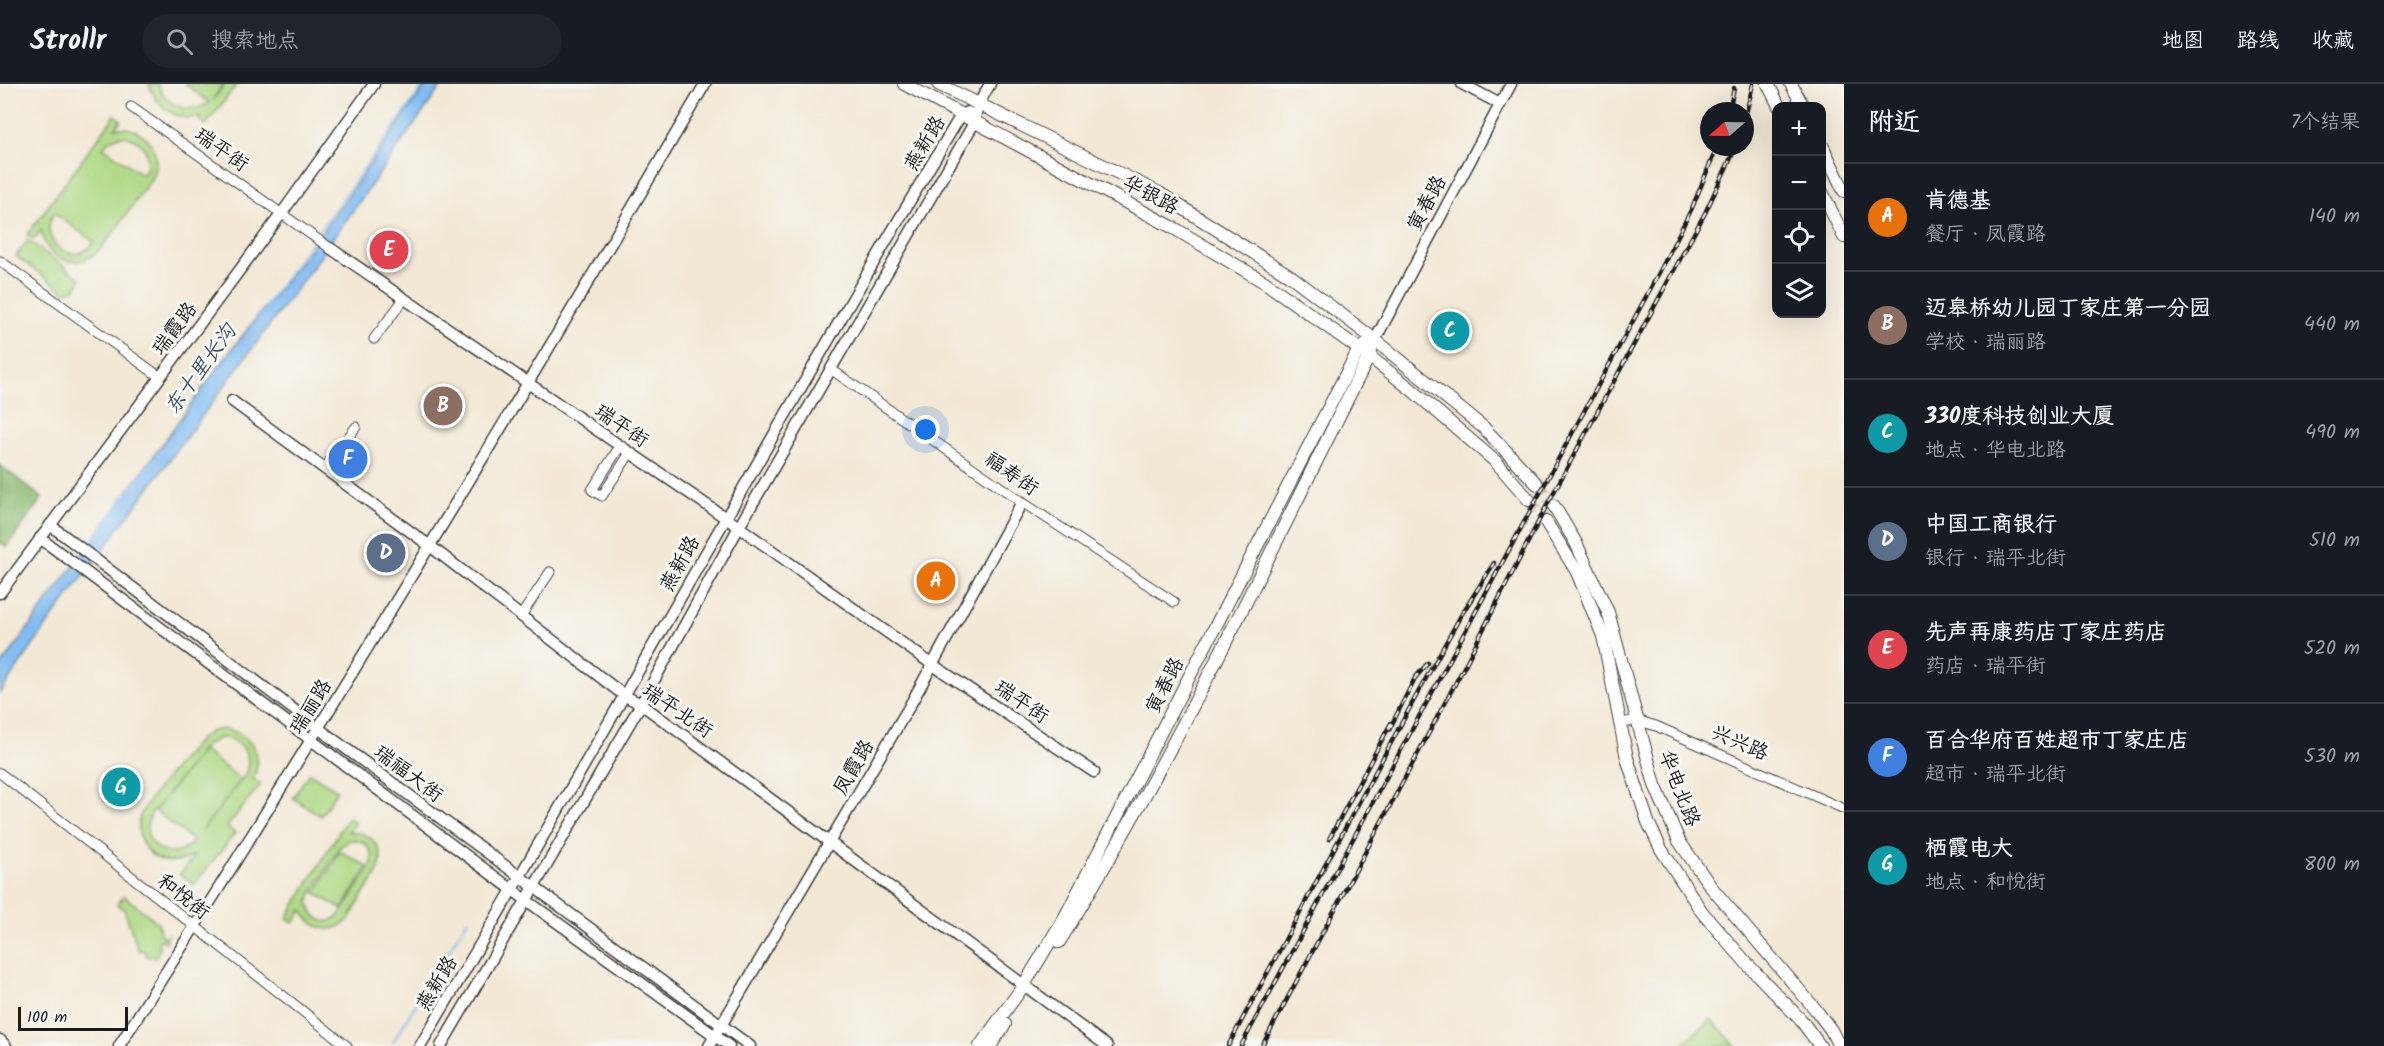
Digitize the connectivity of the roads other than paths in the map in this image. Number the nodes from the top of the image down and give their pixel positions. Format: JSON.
{"nodes":[{"id":1,"x":374,"y":84,"type":"edge"},
{"id":2,"x":705,"y":84,"type":"edge"},
{"id":3,"x":904,"y":84,"type":"edge"},
{"id":4,"x":938,"y":84,"type":"edge"},
{"id":5,"x":990,"y":84,"type":"edge"},
{"id":6,"x":1461,"y":84,"type":"edge"},
{"id":7,"x":1511,"y":84,"type":"edge"},
{"id":8,"x":1768,"y":84,"type":"edge"},
{"id":9,"x":1791,"y":84,"type":"edge"},
{"id":10,"x":1777,"y":102,"type":"edge"},
{"id":11,"x":1801,"y":102,"type":"edge"},
{"id":12,"x":1500,"y":104,"type":"junction"},
{"id":13,"x":978,"y":105,"type":"junction"},
{"id":14,"x":130,"y":107,"type":"dead end"},
{"id":15,"x":961,"y":115,"type":"junction"},
{"id":16,"x":974,"y":123,"type":"junction"},
{"id":17,"x":1826,"y":155,"type":"edge"},
{"id":18,"x":1844,"y":191,"type":"edge"},
{"id":19,"x":1826,"y":202,"type":"edge"},
{"id":20,"x":282,"y":213,"type":"junction"},
{"id":21,"x":1844,"y":237,"type":"edge"},
{"id":22,"x":330,"y":248,"type":"joint"},
{"id":23,"x":0,"y":261,"type":"edge"},
{"id":24,"x":404,"y":298,"type":"junction"},
{"id":25,"x":374,"y":339,"type":"dead end"},
{"id":26,"x":1375,"y":340,"type":"junction"},
{"id":27,"x":1364,"y":352,"type":"junction"},
{"id":28,"x":832,"y":370,"type":"junction"},
{"id":29,"x":160,"y":377,"type":"junction"},
{"id":30,"x":529,"y":384,"type":"junction"},
{"id":31,"x":232,"y":401,"type":"dead end"},
{"id":32,"x":356,"y":427,"type":"dead end"},
{"id":33,"x":620,"y":446,"type":"junction"},
{"id":34,"x":630,"y":453,"type":"junction"},
{"id":35,"x":324,"y":469,"type":"junction"},
{"id":36,"x":1537,"y":484,"type":"tunnel mouth"},
{"id":37,"x":1529,"y":500,"type":"tunnel mouth"},
{"id":38,"x":1022,"y":502,"type":"junction"},
{"id":39,"x":1554,"y":507,"type":"tunnel mouth"},
{"id":40,"x":725,"y":517,"type":"junction"},
{"id":41,"x":1546,"y":522,"type":"tunnel mouth"},
{"id":42,"x":50,"y":525,"type":"junction"},
{"id":43,"x":739,"y":527,"type":"junction"},
{"id":44,"x":40,"y":538,"type":"junction"},
{"id":45,"x":430,"y":546,"type":"junction"},
{"id":46,"x":550,"y":572,"type":"dead end"},
{"id":47,"x":0,"y":593,"type":"edge"},
{"id":48,"x":1174,"y":602,"type":"dead end"},
{"id":49,"x":521,"y":616,"type":"junction"},
{"id":50,"x":933,"y":665,"type":"junction"},
{"id":51,"x":625,"y":696,"type":"junction"},
{"id":52,"x":641,"y":704,"type":"junction"},
{"id":53,"x":1636,"y":720,"type":"junction"},
{"id":54,"x":1619,"y":724,"type":"junction"},
{"id":55,"x":318,"y":728,"type":"junction"},
{"id":56,"x":311,"y":739,"type":"junction"},
{"id":57,"x":1094,"y":772,"type":"dead end"},
{"id":58,"x":0,"y":773,"type":"edge"},
{"id":59,"x":1844,"y":808,"type":"edge"},
{"id":60,"x":831,"y":842,"type":"junction"},
{"id":61,"x":520,"y":878,"type":"junction"},
{"id":62,"x":534,"y":887,"type":"junction"},
{"id":63,"x":513,"y":890,"type":"junction"},
{"id":64,"x":526,"y":900,"type":"junction"},
{"id":65,"x":195,"y":928,"type":"junction"},
{"id":66,"x":1027,"y":987,"type":"junction"},
{"id":67,"x":722,"y":1025,"type":"junction"},
{"id":68,"x":716,"y":1036,"type":"junction"},
{"id":69,"x":0,"y":1040,"type":"edge"},
{"id":70,"x":1100,"y":1044,"type":"edge"},
{"id":71,"x":6,"y":1046,"type":"edge"},
{"id":72,"x":119,"y":1046,"type":"edge"},
{"id":73,"x":347,"y":1046,"type":"edge"},
{"id":74,"x":420,"y":1046,"type":"edge"},
{"id":75,"x":441,"y":1046,"type":"edge"},
{"id":76,"x":709,"y":1046,"type":"edge"},
{"id":77,"x":729,"y":1046,"type":"edge"},
{"id":78,"x":750,"y":1046,"type":"edge"},
{"id":79,"x":980,"y":1046,"type":"edge"},
{"id":80,"x":990,"y":1046,"type":"edge"},
{"id":81,"x":1820,"y":1046,"type":"edge"},
{"id":82,"x":1839,"y":1046,"type":"edge"}],
"edges":[{"from":1,"to":20,"type":"street","name":"瑞霞路"},
{"from":2,"to":30,"type":"street","name":"瑞丽路"},
{"from":3,"to":15,"type":"main road","name":"华银路"},
{"from":4,"to":13,"type":"main road","name":"华银路"},
{"from":5,"to":13,"type":"street","name":"燕新路"},
{"from":6,"to":12,"type":"street"},
{"from":7,"to":12,"type":"street","name":"寅春路"},
{"from":8,"to":10,"type":"main road"},
{"from":9,"to":11,"type":"main road"},
{"from":12,"to":26,"type":"street","name":"寅春路"},
{"from":13,"to":15,"type":"street","name":"燕新路"},
{"from":13,"to":16,"type":"street","name":"燕新路"},
{"from":13,"to":26,"type":"main road","name":"华银路"},
{"from":14,"to":20,"type":"street","name":"瑞平街"},
{"from":15,"to":16,"type":"main road","name":"华银路"},
{"from":15,"to":40,"type":"street","name":"燕新路"},
{"from":16,"to":27,"type":"main road","name":"华银路"},
{"from":16,"to":28,"type":"street","name":"燕新路"},
{"from":17,"to":18,"type":"main road"},
{"from":19,"to":21,"type":"main road"},
{"from":20,"to":22,"type":"street","name":"瑞平街"},
{"from":20,"to":29,"type":"street","name":"瑞霞路"},
{"from":22,"to":24,"type":"street","name":"瑞平街"},
{"from":23,"to":29,"type":"street"},
{"from":24,"to":25,"type":"street"},
{"from":24,"to":30,"type":"street","name":"瑞平街"},
{"from":26,"to":27,"type":"main road"},
{"from":26,"to":36,"type":"main road"},
{"from":27,"to":37,"type":"main road"},
{"from":27,"to":66,"type":"main road","name":"寅春路"},
{"from":28,"to":38,"type":"street","name":"福寿街"},
{"from":28,"to":43,"type":"street","name":"燕新路"},
{"from":29,"to":42,"type":"street","name":"瑞霞路"},
{"from":30,"to":33,"type":"street","name":"瑞平街"},
{"from":30,"to":45,"type":"street","name":"瑞丽路"},
{"from":31,"to":35,"type":"street","name":"瑞平北街"},
{"from":32,"to":35,"type":"street"},
{"from":33,"to":34,"type":"street","name":"瑞平街"},
{"from":33,"to":34,"type":"street"},
{"from":34,"to":40,"type":"street","name":"瑞平街"},
{"from":35,"to":45,"type":"street","name":"瑞平北街"},
{"from":38,"to":48,"type":"street","name":"福寿街"},
{"from":38,"to":50,"type":"street","name":"凤霞路"},
{"from":39,"to":53,"type":"main road","name":"华电北路"},
{"from":40,"to":43,"type":"street","name":"瑞平街"},
{"from":40,"to":51,"type":"street","name":"燕新路"},
{"from":41,"to":54,"type":"main road","name":"华电北路"},
{"from":42,"to":44,"type":"street","name":"瑞霞路"},
{"from":42,"to":55,"type":"street","name":"瑞福大街"},
{"from":43,"to":50,"type":"street","name":"瑞平街"},
{"from":43,"to":52,"type":"street","name":"燕新路"},
{"from":44,"to":47,"type":"street","name":"瑞霞路"},
{"from":44,"to":56,"type":"street","name":"瑞福大街"},
{"from":45,"to":49,"type":"street","name":"瑞平北街"},
{"from":45,"to":55,"type":"street","name":"瑞丽路"},
{"from":46,"to":49,"type":"street"},
{"from":49,"to":51,"type":"street","name":"瑞平北街"},
{"from":50,"to":57,"type":"street","name":"瑞平街"},
{"from":50,"to":60,"type":"street","name":"凤霞路"},
{"from":51,"to":52,"type":"street","name":"瑞平北街"},
{"from":51,"to":61,"type":"street","name":"燕新路"},
{"from":52,"to":60,"type":"street","name":"瑞平北街"},
{"from":52,"to":62,"type":"street","name":"燕新路"},
{"from":53,"to":54,"type":"street"},
{"from":53,"to":59,"type":"street","name":"兴兴路"},
{"from":53,"to":82,"type":"main road","name":"华电北路"},
{"from":54,"to":81,"type":"main road","name":"华电北路"},
{"from":55,"to":56,"type":"street","name":"瑞丽路"},
{"from":55,"to":61,"type":"street","name":"瑞福大街"},
{"from":56,"to":63,"type":"street","name":"瑞福大街"},
{"from":56,"to":65,"type":"street","name":"瑞丽路"},
{"from":58,"to":65,"type":"street","name":"和悦街"},
{"from":60,"to":66,"type":"street","name":"瑞平北街"},
{"from":60,"to":67,"type":"street","name":"凤霞路"},
{"from":61,"to":62,"type":"street","name":"瑞福大街"},
{"from":61,"to":63,"type":"street","name":"燕新路"},
{"from":62,"to":64,"type":"street","name":"燕新路"},
{"from":62,"to":67,"type":"street","name":"瑞福大街"},
{"from":63,"to":64,"type":"street","name":"瑞福大街"},
{"from":63,"to":74,"type":"street","name":"燕新路"},
{"from":64,"to":68,"type":"street","name":"瑞福大街"},
{"from":64,"to":75,"type":"street","name":"燕新路"},
{"from":65,"to":72,"type":"street","name":"瑞丽路"},
{"from":65,"to":73,"type":"street","name":"和悦街"},
{"from":66,"to":70,"type":"street","name":"瑞平北街"},
{"from":66,"to":79,"type":"main road","name":"寅春路"},
{"from":66,"to":80,"type":"main road","name":"寅春路"},
{"from":67,"to":68,"type":"street","name":"凤霞路"},
{"from":67,"to":78,"type":"street","name":"瑞福大街"},
{"from":68,"to":76,"type":"street","name":"凤霞路"},
{"from":68,"to":77,"type":"street","name":"瑞福大街"},
{"from":69,"to":71,"type":"street"}]}
